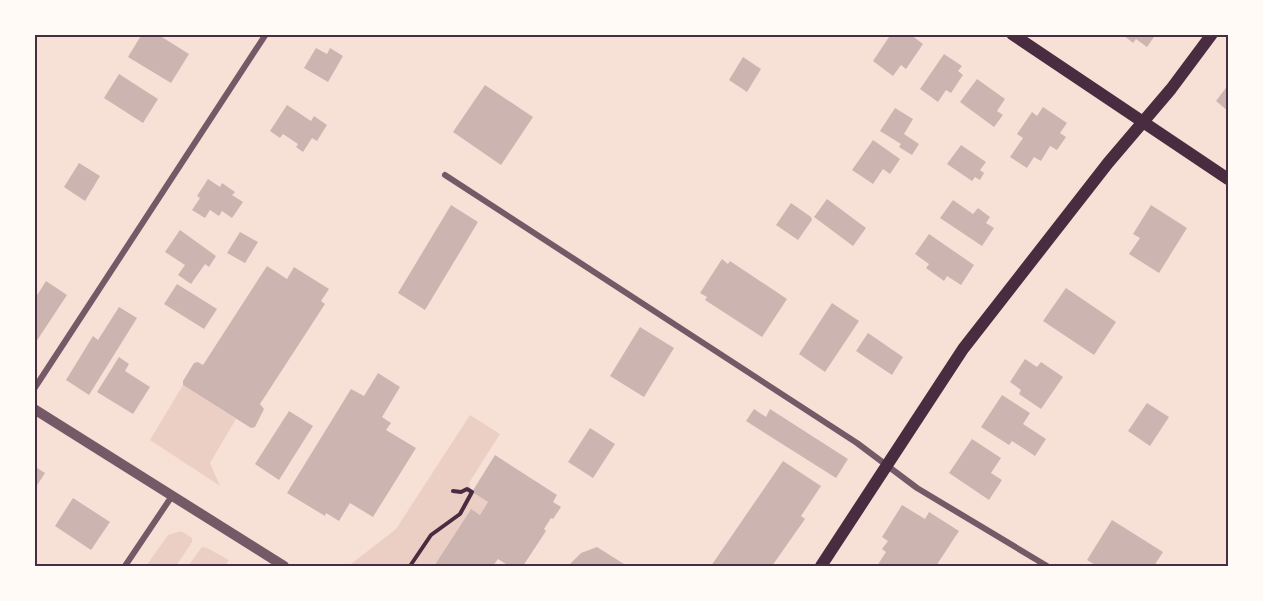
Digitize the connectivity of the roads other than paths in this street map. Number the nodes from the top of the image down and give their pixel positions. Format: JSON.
{"nodes":[{"id":1,"x":266,"y":34,"type":"edge"},
{"id":2,"x":1012,"y":34,"type":"edge"},
{"id":3,"x":1212,"y":34,"type":"edge"},
{"id":4,"x":1143,"y":122,"type":"junction"},
{"id":5,"x":445,"y":175,"type":"dead end"},
{"id":6,"x":1228,"y":179,"type":"edge"},
{"id":7,"x":34,"y":389,"type":"edge"},
{"id":8,"x":34,"y":409,"type":"edge"},
{"id":9,"x":887,"y":465,"type":"junction"},
{"id":10,"x":172,"y":496,"type":"junction"},
{"id":11,"x":125,"y":567,"type":"edge"},
{"id":12,"x":284,"y":567,"type":"edge"},
{"id":13,"x":821,"y":567,"type":"edge"},
{"id":14,"x":1047,"y":567,"type":"edge"}],
"edges":[{"from":1,"to":7,"type":"street"},
{"from":2,"to":4,"type":"main road"},
{"from":3,"to":4,"type":"main road"},
{"from":4,"to":6,"type":"main road"},
{"from":4,"to":9,"type":"main road"},
{"from":5,"to":9,"type":"street"},
{"from":8,"to":10,"type":"street"},
{"from":9,"to":13,"type":"main road"},
{"from":9,"to":14,"type":"street"},
{"from":10,"to":11,"type":"street"},
{"from":10,"to":12,"type":"street"}]}
